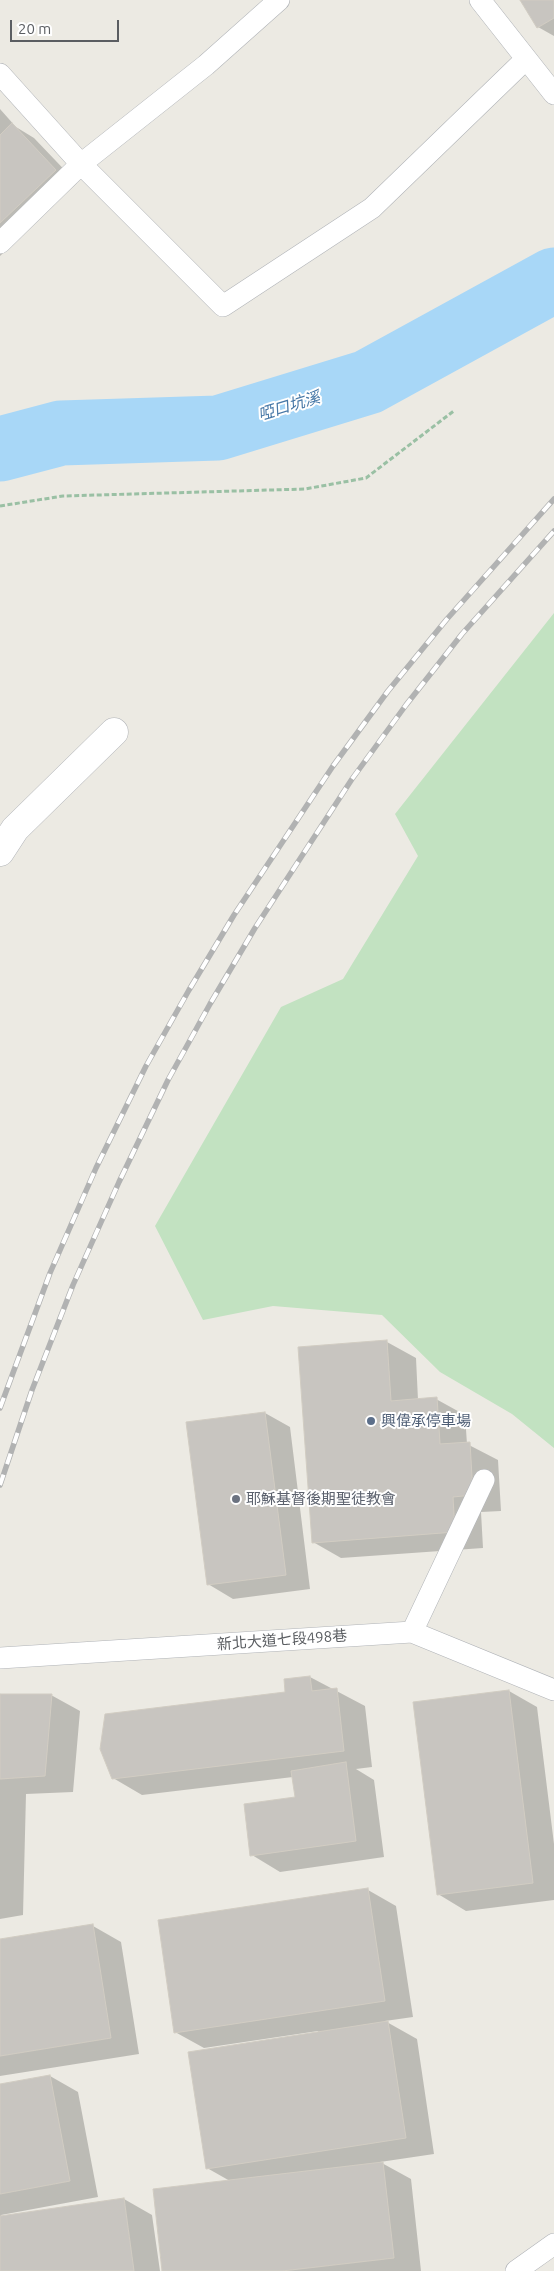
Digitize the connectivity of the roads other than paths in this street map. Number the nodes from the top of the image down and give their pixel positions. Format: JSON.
{"nodes":[{"id":1,"x":279,"y":0,"type":"edge"},
{"id":2,"x":480,"y":0,"type":"edge"},
{"id":3,"x":526,"y":59,"type":"junction"},
{"id":4,"x":0,"y":74,"type":"edge"},
{"id":5,"x":554,"y":94,"type":"edge"},
{"id":6,"x":81,"y":164,"type":"junction"},
{"id":7,"x":0,"y":243,"type":"edge"},
{"id":8,"x":114,"y":732,"type":"dead end"},
{"id":9,"x":0,"y":852,"type":"edge"},
{"id":10,"x":484,"y":1480,"type":"dead end"},
{"id":11,"x":412,"y":1632,"type":"junction"},
{"id":12,"x":0,"y":1658,"type":"edge"},
{"id":13,"x":554,"y":1690,"type":"edge"},
{"id":14,"x":554,"y":2244,"type":"edge"},
{"id":15,"x":516,"y":2271,"type":"edge"}],
"edges":[{"from":1,"to":6,"type":"lane"},
{"from":2,"to":3,"type":"lane"},
{"from":3,"to":5,"type":"lane"},
{"from":3,"to":6,"type":"lane"},
{"from":4,"to":6,"type":"lane"},
{"from":6,"to":7,"type":"lane"},
{"from":8,"to":9,"type":"street"},
{"from":10,"to":11,"type":"lane"},
{"from":11,"to":12,"type":"lane","name":"新北大道七段498巷"},
{"from":11,"to":13,"type":"lane","name":"新北大道七段498巷"},
{"from":14,"to":15,"type":"lane"}]}
